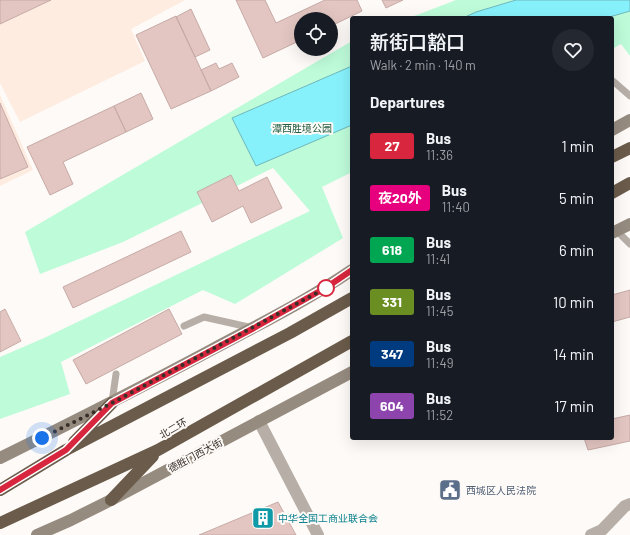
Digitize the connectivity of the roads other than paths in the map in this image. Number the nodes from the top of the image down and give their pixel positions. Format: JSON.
{"nodes":[{"id":1,"x":614,"y":82,"type":"edge"},
{"id":2,"x":630,"y":96,"type":"edge"},
{"id":3,"x":630,"y":120,"type":"edge"},
{"id":4,"x":614,"y":129,"type":"edge"},
{"id":5,"x":630,"y":148,"type":"edge"},
{"id":6,"x":614,"y":156,"type":"edge"},
{"id":7,"x":630,"y":183,"type":"edge"},
{"id":8,"x":614,"y":192,"type":"edge"},
{"id":9,"x":630,"y":224,"type":"edge"},
{"id":10,"x":614,"y":232,"type":"edge"},
{"id":11,"x":630,"y":244,"type":"edge"},
{"id":12,"x":350,"y":271,"type":"edge"},
{"id":13,"x":350,"y":299,"type":"edge"},
{"id":14,"x":184,"y":326,"type":"dead end"},
{"id":15,"x":254,"y":328,"type":"junction"},
{"id":16,"x":350,"y":342,"type":"edge"},
{"id":17,"x":350,"y":373,"type":"edge"},
{"id":18,"x":116,"y":374,"type":"dead end"},
{"id":19,"x":112,"y":403,"type":"junction"},
{"id":20,"x":259,"y":421,"type":"junction"},
{"id":21,"x":66,"y":450,"type":"junction"},
{"id":22,"x":158,"y":450,"type":"junction"},
{"id":23,"x":0,"y":458,"type":"edge"},
{"id":24,"x":0,"y":490,"type":"edge"},
{"id":25,"x":111,"y":500,"type":"junction"},
{"id":26,"x":630,"y":504,"type":"edge"},
{"id":27,"x":0,"y":523,"type":"edge"},
{"id":28,"x":600,"y":533,"type":"edge"},
{"id":29,"x":37,"y":535,"type":"edge"},
{"id":30,"x":318,"y":535,"type":"edge"}],
"edges":[{"from":1,"to":2,"type":"lane"},
{"from":3,"to":4,"type":"street"},
{"from":5,"to":6,"type":"highway"},
{"from":7,"to":8,"type":"highway"},
{"from":9,"to":10,"type":"street"},
{"from":10,"to":11,"type":"lane"},
{"from":12,"to":15,"type":"street"},
{"from":13,"to":21,"type":"highway"},
{"from":14,"to":15,"type":"lane"},
{"from":15,"to":19,"type":"street"},
{"from":16,"to":22,"type":"highway","name":"北二环"},
{"from":17,"to":20,"type":"street","name":"德胜门西大街"},
{"from":18,"to":19,"type":"lane"},
{"from":19,"to":21,"type":"highway"},
{"from":19,"to":23,"type":"street"},
{"from":20,"to":25,"type":"street","name":"德胜门西大街"},
{"from":20,"to":30,"type":"street"},
{"from":21,"to":24,"type":"highway"},
{"from":22,"to":25,"type":"highway"},
{"from":22,"to":27,"type":"highway","name":"北二环"},
{"from":25,"to":29,"type":"street","name":"德胜门西大街"},
{"from":26,"to":28,"type":"street"}]}
